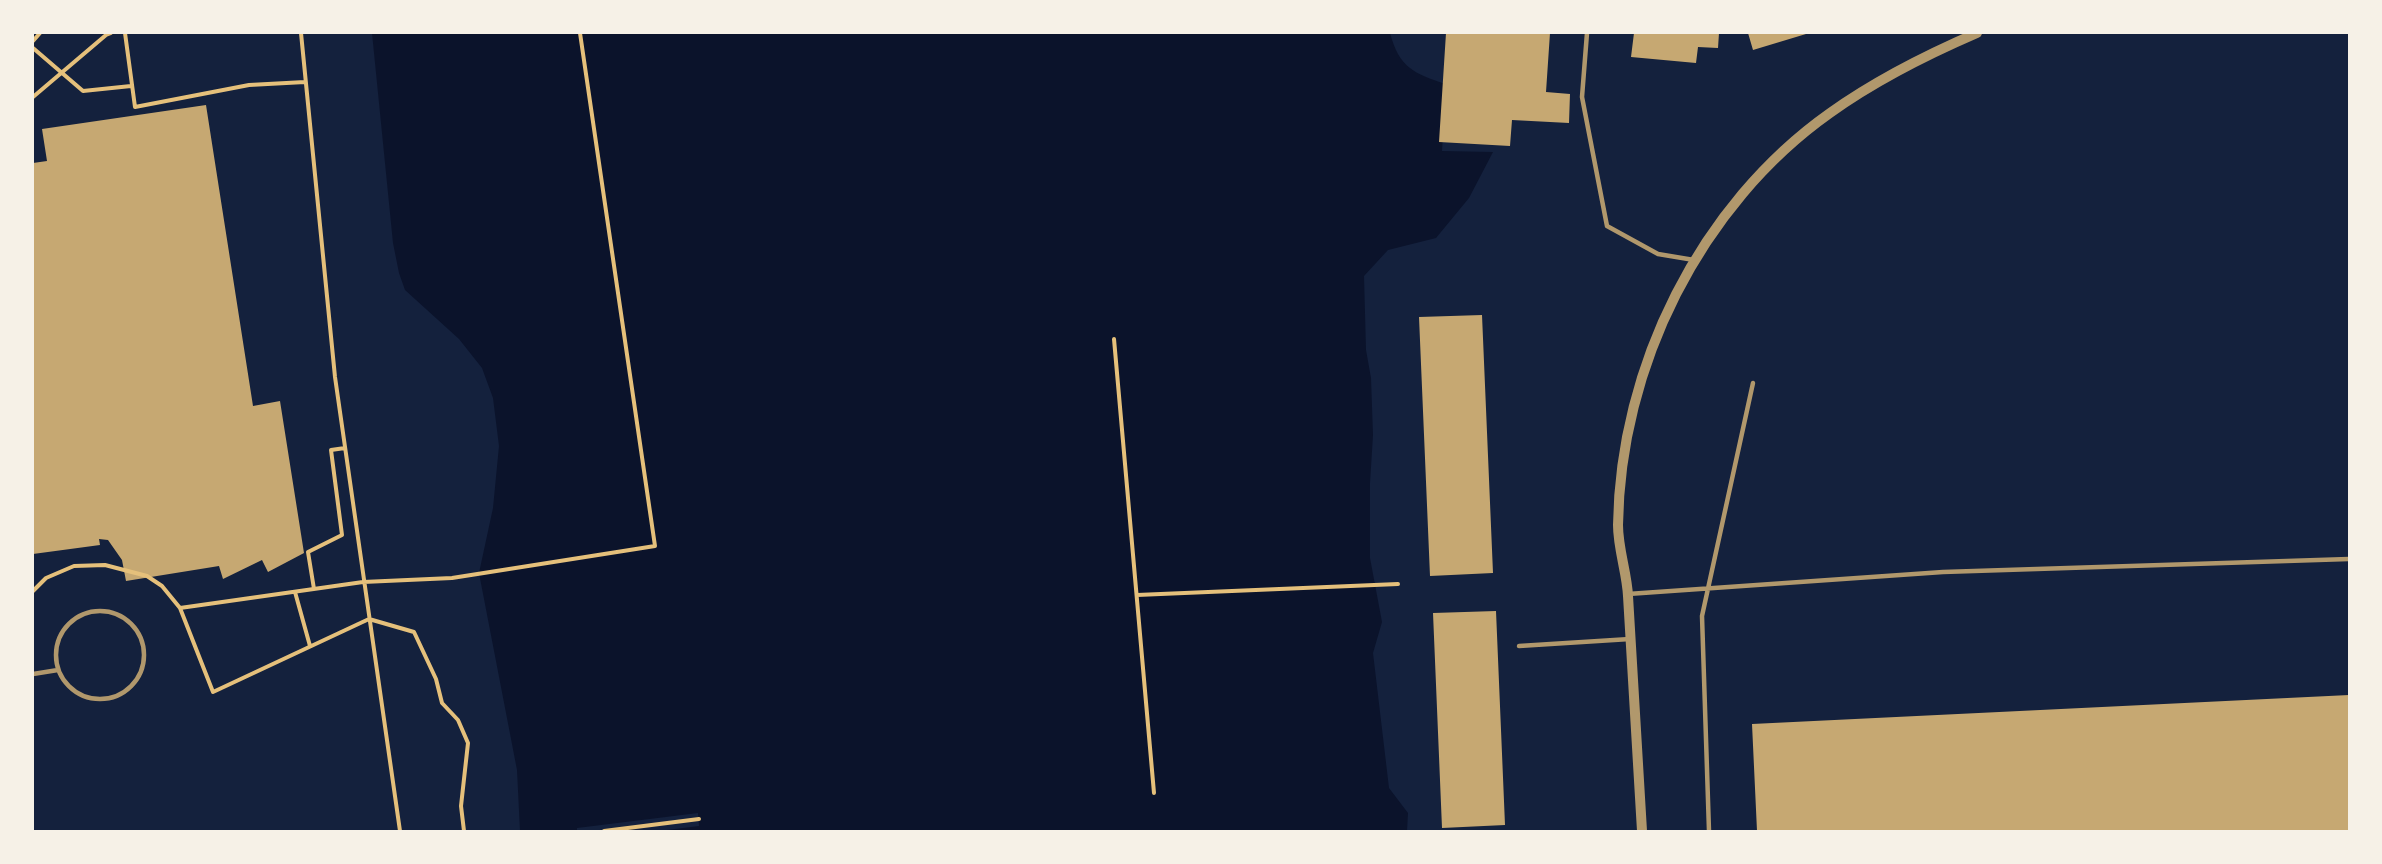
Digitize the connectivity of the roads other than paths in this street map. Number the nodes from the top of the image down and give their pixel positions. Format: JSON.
{"nodes":[{"id":1,"x":1587,"y":33,"type":"edge"},
{"id":2,"x":1977,"y":33,"type":"edge"},
{"id":3,"x":1694,"y":260,"type":"junction"},
{"id":4,"x":1753,"y":383,"type":"dead end"},
{"id":5,"x":2349,"y":559,"type":"edge"},
{"id":6,"x":1707,"y":589,"type":"junction"},
{"id":7,"x":1628,"y":594,"type":"junction"},
{"id":8,"x":1630,"y":639,"type":"junction"},
{"id":9,"x":1519,"y":646,"type":"dead end"},
{"id":10,"x":58,"y":670,"type":"junction"},
{"id":11,"x":33,"y":674,"type":"edge"},
{"id":12,"x":1642,"y":831,"type":"edge"},
{"id":13,"x":1709,"y":831,"type":"edge"}],
"edges":[{"from":1,"to":3,"type":"lane"},
{"from":2,"to":3,"type":"street"},
{"from":3,"to":7,"type":"street"},
{"from":4,"to":6,"type":"lane"},
{"from":5,"to":6,"type":"lane"},
{"from":6,"to":7,"type":"lane"},
{"from":6,"to":13,"type":"lane"},
{"from":7,"to":8,"type":"street"},
{"from":8,"to":9,"type":"lane"},
{"from":8,"to":12,"type":"street"},
{"from":10,"to":10,"type":"lane"},
{"from":10,"to":11,"type":"lane"}]}
